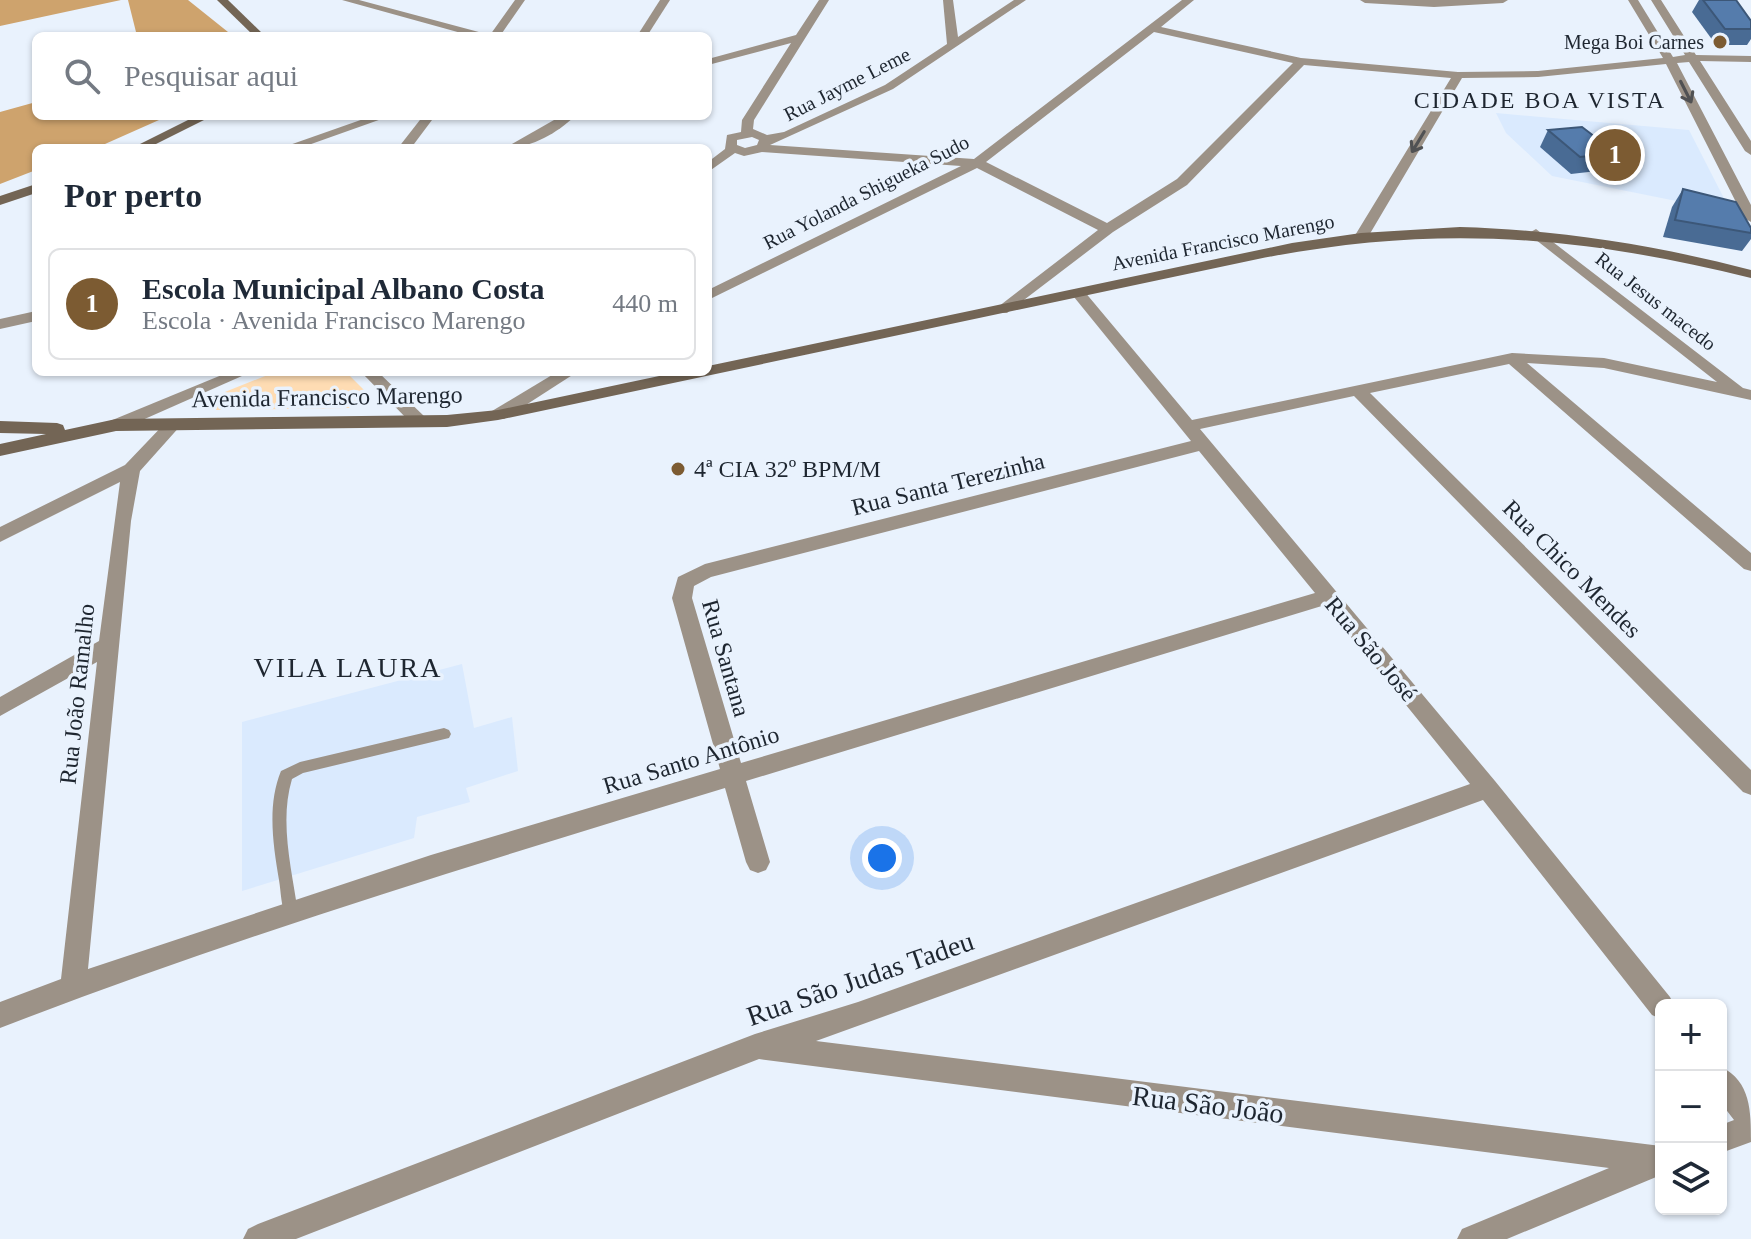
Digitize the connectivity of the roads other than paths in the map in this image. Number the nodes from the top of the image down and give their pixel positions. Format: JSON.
{"nodes":[{"id":1,"x":222,"y":0,"type":"edge"},
{"id":2,"x":520,"y":0,"type":"edge"},
{"id":3,"x":665,"y":0,"type":"edge"},
{"id":4,"x":824,"y":0,"type":"edge"},
{"id":5,"x":948,"y":0,"type":"edge"},
{"id":6,"x":1021,"y":0,"type":"edge"},
{"id":7,"x":1189,"y":0,"type":"edge"},
{"id":8,"x":1365,"y":0,"type":"edge"},
{"id":9,"x":1503,"y":0,"type":"edge"},
{"id":10,"x":1633,"y":0,"type":"edge"},
{"id":11,"x":1656,"y":0,"type":"edge"},
{"id":12,"x":353,"y":1,"type":"edge"},
{"id":13,"x":1155,"y":29,"type":"junction"},
{"id":14,"x":256,"y":32,"type":"edge"},
{"id":15,"x":470,"y":32,"type":"edge"},
{"id":16,"x":497,"y":32,"type":"edge"},
{"id":17,"x":645,"y":32,"type":"edge"},
{"id":18,"x":797,"y":38,"type":"junction"},
{"id":19,"x":953,"y":45,"type":"junction"},
{"id":20,"x":1693,"y":58,"type":"junction"},
{"id":21,"x":1751,"y":59,"type":"edge"},
{"id":22,"x":712,"y":61,"type":"edge"},
{"id":23,"x":1301,"y":61,"type":"junction"},
{"id":24,"x":1671,"y":62,"type":"junction"},
{"id":25,"x":1458,"y":75,"type":"junction"},
{"id":26,"x":198,"y":120,"type":"edge"},
{"id":27,"x":372,"y":120,"type":"edge"},
{"id":28,"x":426,"y":120,"type":"edge"},
{"id":29,"x":563,"y":120,"type":"edge"},
{"id":30,"x":747,"y":133,"type":"junction"},
{"id":31,"x":146,"y":144,"type":"edge"},
{"id":32,"x":299,"y":144,"type":"edge"},
{"id":33,"x":407,"y":144,"type":"edge"},
{"id":34,"x":522,"y":144,"type":"edge"},
{"id":35,"x":764,"y":144,"type":"junction"},
{"id":36,"x":733,"y":149,"type":"junction"},
{"id":37,"x":1751,"y":151,"type":"edge"},
{"id":38,"x":977,"y":163,"type":"junction"},
{"id":39,"x":712,"y":165,"type":"edge"},
{"id":40,"x":32,"y":189,"type":"edge"},
{"id":41,"x":0,"y":201,"type":"edge"},
{"id":42,"x":1751,"y":218,"type":"edge"},
{"id":43,"x":1108,"y":229,"type":"junction"},
{"id":44,"x":1536,"y":233,"type":"junction"},
{"id":45,"x":1361,"y":237,"type":"junction"},
{"id":46,"x":1751,"y":274,"type":"edge"},
{"id":47,"x":712,"y":294,"type":"edge"},
{"id":48,"x":1079,"y":294,"type":"junction"},
{"id":49,"x":1002,"y":310,"type":"junction"},
{"id":50,"x":32,"y":317,"type":"edge"},
{"id":51,"x":0,"y":324,"type":"edge"},
{"id":52,"x":1512,"y":358,"type":"junction"},
{"id":53,"x":712,"y":370,"type":"edge"},
{"id":54,"x":233,"y":376,"type":"edge"},
{"id":55,"x":373,"y":376,"type":"edge"},
{"id":56,"x":562,"y":376,"type":"edge"},
{"id":57,"x":650,"y":377,"type":"edge"},
{"id":58,"x":1357,"y":390,"type":"junction"},
{"id":59,"x":1748,"y":396,"type":"edge"},
{"id":60,"x":498,"y":415,"type":"junction"},
{"id":61,"x":419,"y":421,"type":"junction"},
{"id":62,"x":174,"y":424,"type":"junction"},
{"id":63,"x":116,"y":425,"type":"junction"},
{"id":64,"x":1188,"y":426,"type":"junction"},
{"id":65,"x":0,"y":427,"type":"edge"},
{"id":66,"x":81,"y":430,"type":"junction"},
{"id":67,"x":1202,"y":444,"type":"junction"},
{"id":68,"x":0,"y":450,"type":"edge"},
{"id":69,"x":131,"y":469,"type":"junction"},
{"id":70,"x":0,"y":535,"type":"edge"},
{"id":71,"x":1751,"y":564,"type":"edge"},
{"id":72,"x":705,"y":571,"type":"joint"},
{"id":73,"x":1328,"y":597,"type":"junction"},
{"id":74,"x":108,"y":646,"type":"junction"},
{"id":75,"x":0,"y":707,"type":"edge"},
{"id":76,"x":444,"y":734,"type":"dead end"},
{"id":77,"x":733,"y":775,"type":"junction"},
{"id":78,"x":1751,"y":785,"type":"edge"},
{"id":79,"x":1487,"y":788,"type":"junction"},
{"id":80,"x":758,"y":862,"type":"dead end"},
{"id":81,"x":291,"y":913,"type":"junction"},
{"id":82,"x":73,"y":987,"type":"junction"},
{"id":83,"x":1655,"y":999,"type":"edge"},
{"id":84,"x":0,"y":1015,"type":"edge"},
{"id":85,"x":755,"y":1047,"type":"junction"},
{"id":86,"x":1727,"y":1089,"type":"edge"},
{"id":87,"x":1751,"y":1119,"type":"edge"},
{"id":88,"x":1751,"y":1128,"type":"edge"},
{"id":89,"x":1727,"y":1137,"type":"edge"},
{"id":90,"x":1655,"y":1159,"type":"edge"},
{"id":91,"x":1655,"y":1163,"type":"edge"},
{"id":92,"x":265,"y":1237,"type":"edge"},
{"id":93,"x":1472,"y":1239,"type":"edge"}],
"edges":[{"from":1,"to":14,"type":"main road"},
{"from":2,"to":16,"type":"street"},
{"from":3,"to":17,"type":"street"},
{"from":4,"to":18,"type":"street"},
{"from":5,"to":19,"type":"street"},
{"from":6,"to":19,"type":"street","name":"Rua Jayme Leme"},
{"from":7,"to":13,"type":"street","name":"Rua Yolanda Shigueka Sudo"},
{"from":8,"to":9,"type":"street"},
{"from":10,"to":24,"type":"street"},
{"from":11,"to":20,"type":"street"},
{"from":12,"to":15,"type":"street"},
{"from":13,"to":23,"type":"street"},
{"from":13,"to":38,"type":"street","name":"Rua Yolanda Shigueka Sudo"},
{"from":18,"to":22,"type":"street"},
{"from":18,"to":30,"type":"street"},
{"from":19,"to":35,"type":"street","name":"Rua Jayme Leme"},
{"from":20,"to":21,"type":"street"},
{"from":20,"to":24,"type":"street"},
{"from":20,"to":37,"type":"street"},
{"from":23,"to":25,"type":"street"},
{"from":23,"to":43,"type":"street"},
{"from":24,"to":25,"type":"street"},
{"from":24,"to":42,"type":"street","one_way":true},
{"from":25,"to":45,"type":"street","one_way":true},
{"from":26,"to":31,"type":"main road"},
{"from":27,"to":32,"type":"street"},
{"from":28,"to":33,"type":"street"},
{"from":29,"to":34,"type":"street"},
{"from":30,"to":35,"type":"street"},
{"from":30,"to":36,"type":"street"},
{"from":35,"to":36,"type":"street"},
{"from":35,"to":38,"type":"street"},
{"from":36,"to":39,"type":"street"},
{"from":38,"to":43,"type":"street"},
{"from":38,"to":47,"type":"street","name":"Rua Yolanda Shigueka Sudo"},
{"from":40,"to":41,"type":"main road"},
{"from":43,"to":49,"type":"street"},
{"from":44,"to":45,"type":"main road","name":"Avenida Francisco Marengo"},
{"from":44,"to":46,"type":"main road","name":"Avenida Francisco Marengo"},
{"from":44,"to":59,"type":"street","name":"Rua Jesus macedo"},
{"from":45,"to":48,"type":"main road","name":"Avenida Francisco Marengo"},
{"from":48,"to":49,"type":"main road","name":"Avenida Francisco Marengo"},
{"from":48,"to":64,"type":"street","name":"Rua São José"},
{"from":49,"to":53,"type":"main road","name":"Avenida Francisco Marengo"},
{"from":50,"to":51,"type":"street"},
{"from":52,"to":58,"type":"street"},
{"from":52,"to":59,"type":"street"},
{"from":52,"to":71,"type":"street"},
{"from":54,"to":63,"type":"street"},
{"from":55,"to":61,"type":"street"},
{"from":56,"to":60,"type":"street"},
{"from":57,"to":60,"type":"main road","name":"Avenida Francisco Marengo"},
{"from":58,"to":64,"type":"street"},
{"from":58,"to":78,"type":"street","name":"Rua Chico Mendes"},
{"from":60,"to":61,"type":"main road","name":"Avenida Francisco Marengo"},
{"from":61,"to":62,"type":"main road","name":"Avenida Francisco Marengo"},
{"from":62,"to":63,"type":"main road","name":"Avenida Francisco Marengo"},
{"from":62,"to":69,"type":"street"},
{"from":63,"to":66,"type":"main road","name":"Avenida Francisco Marengo"},
{"from":64,"to":67,"type":"street","name":"Rua São José"},
{"from":65,"to":66,"type":"main road"},
{"from":66,"to":68,"type":"main road","name":"Avenida Francisco Marengo"},
{"from":67,"to":72,"type":"street","name":"Rua Santa Terezinha"},
{"from":67,"to":73,"type":"street","name":"Rua São José"},
{"from":69,"to":70,"type":"street"},
{"from":69,"to":74,"type":"street","name":"Rua João Ramalho"},
{"from":72,"to":77,"type":"street","name":"Rua Santana"},
{"from":73,"to":77,"type":"street","name":"Rua Santo Antônio"},
{"from":73,"to":79,"type":"street","name":"Rua São José"},
{"from":74,"to":75,"type":"street"},
{"from":74,"to":82,"type":"street","name":"Rua João Ramalho"},
{"from":76,"to":81,"type":"lane"},
{"from":77,"to":80,"type":"street","name":"Rua Santana"},
{"from":77,"to":81,"type":"street","name":"Rua Santo Antônio"},
{"from":79,"to":83,"type":"street","name":"Rua São José"},
{"from":79,"to":85,"type":"street","name":"Rua São Judas Tadeu"},
{"from":81,"to":82,"type":"street","name":"Rua Santo Antônio"},
{"from":82,"to":84,"type":"street","name":"Rua Santo Antônio"},
{"from":85,"to":90,"type":"street","name":"Rua São João"},
{"from":85,"to":92,"type":"street","name":"Rua São Judas Tadeu"},
{"from":86,"to":87,"type":"street"},
{"from":88,"to":89,"type":"street"},
{"from":91,"to":93,"type":"street"}]}
